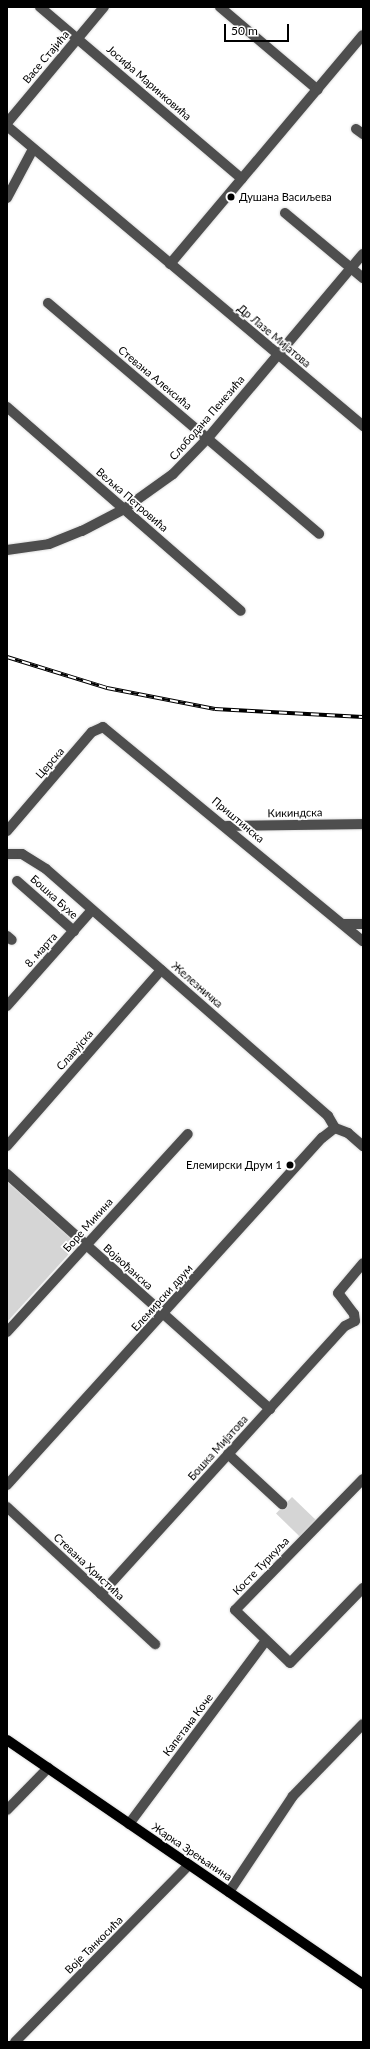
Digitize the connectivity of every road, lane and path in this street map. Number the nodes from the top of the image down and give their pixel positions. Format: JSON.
{"nodes":[{"id":1,"x":40,"y":7,"type":"edge"},
{"id":2,"x":104,"y":7,"type":"edge"},
{"id":3,"x":220,"y":7,"type":"edge"},
{"id":4,"x":363,"y":35,"type":"edge"},
{"id":5,"x":78,"y":38,"type":"junction"},
{"id":6,"x":318,"y":90,"type":"junction"},
{"id":7,"x":7,"y":123,"type":"edge"},
{"id":8,"x":7,"y":126,"type":"edge"},
{"id":9,"x":33,"y":149,"type":"junction"},
{"id":10,"x":242,"y":179,"type":"junction"},
{"id":11,"x":7,"y":198,"type":"edge"},
{"id":12,"x":285,"y":213,"type":"dead end"},
{"id":13,"x":363,"y":254,"type":"edge"},
{"id":14,"x":170,"y":264,"type":"junction"},
{"id":15,"x":351,"y":268,"type":"junction"},
{"id":16,"x":363,"y":278,"type":"edge"},
{"id":17,"x":48,"y":303,"type":"dead end"},
{"id":18,"x":277,"y":355,"type":"junction"},
{"id":19,"x":7,"y":407,"type":"edge"},
{"id":20,"x":363,"y":426,"type":"edge"},
{"id":21,"x":207,"y":439,"type":"junction"},
{"id":22,"x":124,"y":509,"type":"junction"},
{"id":23,"x":319,"y":534,"type":"dead end"},
{"id":24,"x":7,"y":550,"type":"edge"},
{"id":25,"x":241,"y":611,"type":"dead end"},
{"id":26,"x":116,"y":736,"type":"joint"},
{"id":27,"x":363,"y":824,"type":"edge"},
{"id":28,"x":227,"y":826,"type":"junction"},
{"id":29,"x":7,"y":831,"type":"edge"},
{"id":30,"x":7,"y":846,"type":"edge"},
{"id":31,"x":7,"y":854,"type":"edge"},
{"id":32,"x":17,"y":881,"type":"dead end"},
{"id":33,"x":92,"y":910,"type":"junction"},
{"id":34,"x":344,"y":924,"type":"junction"},
{"id":35,"x":363,"y":924,"type":"edge"},
{"id":36,"x":74,"y":931,"type":"junction"},
{"id":37,"x":363,"y":941,"type":"edge"},
{"id":38,"x":160,"y":970,"type":"junction"},
{"id":39,"x":7,"y":1006,"type":"edge"},
{"id":40,"x":335,"y":1128,"type":"junction"},
{"id":41,"x":188,"y":1134,"type":"dead end"},
{"id":42,"x":7,"y":1146,"type":"edge"},
{"id":43,"x":363,"y":1146,"type":"edge"},
{"id":44,"x":7,"y":1174,"type":"edge"},
{"id":45,"x":86,"y":1246,"type":"junction"},
{"id":46,"x":363,"y":1264,"type":"edge"},
{"id":47,"x":164,"y":1315,"type":"junction"},
{"id":48,"x":359,"y":1322,"type":"edge"},
{"id":49,"x":7,"y":1332,"type":"edge"},
{"id":50,"x":270,"y":1409,"type":"junction"},
{"id":51,"x":228,"y":1454,"type":"junction"},
{"id":52,"x":363,"y":1479,"type":"edge"},
{"id":53,"x":7,"y":1485,"type":"edge"},
{"id":54,"x":282,"y":1504,"type":"dead end"},
{"id":55,"x":7,"y":1507,"type":"edge"},
{"id":56,"x":363,"y":1588,"type":"edge"},
{"id":57,"x":101,"y":1594,"type":"junction"},
{"id":58,"x":266,"y":1640,"type":"junction"},
{"id":59,"x":154,"y":1644,"type":"dead end"},
{"id":60,"x":363,"y":1724,"type":"edge"},
{"id":61,"x":7,"y":1740,"type":"edge"},
{"id":62,"x":48,"y":1768,"type":"junction"},
{"id":63,"x":7,"y":1810,"type":"edge"},
{"id":64,"x":129,"y":1824,"type":"junction"},
{"id":65,"x":189,"y":1865,"type":"junction"},
{"id":66,"x":229,"y":1892,"type":"junction"},
{"id":67,"x":363,"y":1984,"type":"edge"},
{"id":68,"x":15,"y":2042,"type":"edge"}],
"edges":[{"from":1,"to":5,"type":"street","name":"Јосифа Маринковића"},
{"from":2,"to":5,"type":"street","name":"Васе Стајића"},
{"from":3,"to":6,"type":"street"},
{"from":4,"to":6,"type":"street"},
{"from":5,"to":7,"type":"street","name":"Васе Стајића"},
{"from":5,"to":10,"type":"street","name":"Јосифа Маринковића"},
{"from":6,"to":10,"type":"street"},
{"from":8,"to":9,"type":"street"},
{"from":9,"to":11,"type":"street"},
{"from":9,"to":14,"type":"street"},
{"from":10,"to":14,"type":"street"},
{"from":12,"to":15,"type":"street"},
{"from":13,"to":15,"type":"street","name":"Слободана Пенезића"},
{"from":14,"to":18,"type":"street","name":"Др Лазе Мијатова"},
{"from":15,"to":16,"type":"street"},
{"from":15,"to":18,"type":"street","name":"Слободана Пенезића"},
{"from":17,"to":21,"type":"street","name":"Стевана Алексића"},
{"from":18,"to":20,"type":"street","name":"Др Лазе Мијатова"},
{"from":18,"to":21,"type":"street","name":"Слободана Пенезића"},
{"from":19,"to":22,"type":"street","name":"Вељка Петровића"},
{"from":21,"to":22,"type":"street","name":"Слободана Пенезића"},
{"from":21,"to":23,"type":"street","name":"Стевана Алексића"},
{"from":22,"to":24,"type":"street","name":"Слободана Пенезића"},
{"from":22,"to":25,"type":"street","name":"Вељка Петровића"},
{"from":26,"to":28,"type":"street","name":"Приштинска"},
{"from":26,"to":29,"type":"street","name":"Церска"},
{"from":27,"to":28,"type":"street","name":"Кикиндска"},
{"from":28,"to":34,"type":"street","name":"Приштинска"},
{"from":30,"to":31,"type":"street","name":"Железничка"},
{"from":31,"to":33,"type":"street","name":"Железничка"},
{"from":32,"to":36,"type":"street","name":"Бошка Бухе"},
{"from":33,"to":36,"type":"street","name":"8. марта"},
{"from":33,"to":38,"type":"street","name":"Железничка"},
{"from":34,"to":35,"type":"street"},
{"from":34,"to":37,"type":"street","name":"Приштинска"},
{"from":36,"to":39,"type":"street","name":"8. марта"},
{"from":38,"to":40,"type":"street","name":"Железничка"},
{"from":38,"to":42,"type":"street","name":"Славујска"},
{"from":40,"to":43,"type":"street","name":"Железничка"},
{"from":40,"to":47,"type":"street","name":"Елемирски друм"},
{"from":41,"to":45,"type":"street","name":"Боре Микина"},
{"from":44,"to":45,"type":"street","name":"Војвођанска"},
{"from":45,"to":47,"type":"street","name":"Војвођанска"},
{"from":45,"to":49,"type":"street","name":"Боре Микина"},
{"from":46,"to":48,"type":"street"},
{"from":47,"to":50,"type":"street","name":"Војвођанска"},
{"from":47,"to":53,"type":"street","name":"Елемирски друм"},
{"from":48,"to":50,"type":"street","name":"Бошка Мијатова"},
{"from":50,"to":51,"type":"street","name":"Бошка Мијатова"},
{"from":51,"to":54,"type":"street"},
{"from":51,"to":57,"type":"street","name":"Бошка Мијатова"},
{"from":52,"to":58,"type":"street","name":"Косте Туркуља"},
{"from":55,"to":57,"type":"street","name":"Стевана Христића"},
{"from":56,"to":58,"type":"street","name":"Косте Туркуља"},
{"from":57,"to":59,"type":"street","name":"Стевана Христића"},
{"from":58,"to":64,"type":"street","name":"Капетана Коче"},
{"from":60,"to":66,"type":"street"},
{"from":61,"to":62,"type":"main road","name":"Жарка Зрењанина"},
{"from":62,"to":63,"type":"street"},
{"from":62,"to":64,"type":"main road","name":"Жарка Зрењанина"},
{"from":64,"to":65,"type":"main road","name":"Жарка Зрењанина"},
{"from":65,"to":66,"type":"main road","name":"Жарка Зрењанина"},
{"from":65,"to":68,"type":"street","name":"Воје Танкосића"},
{"from":66,"to":67,"type":"main road","name":"Жарка Зрењанина"}]}
